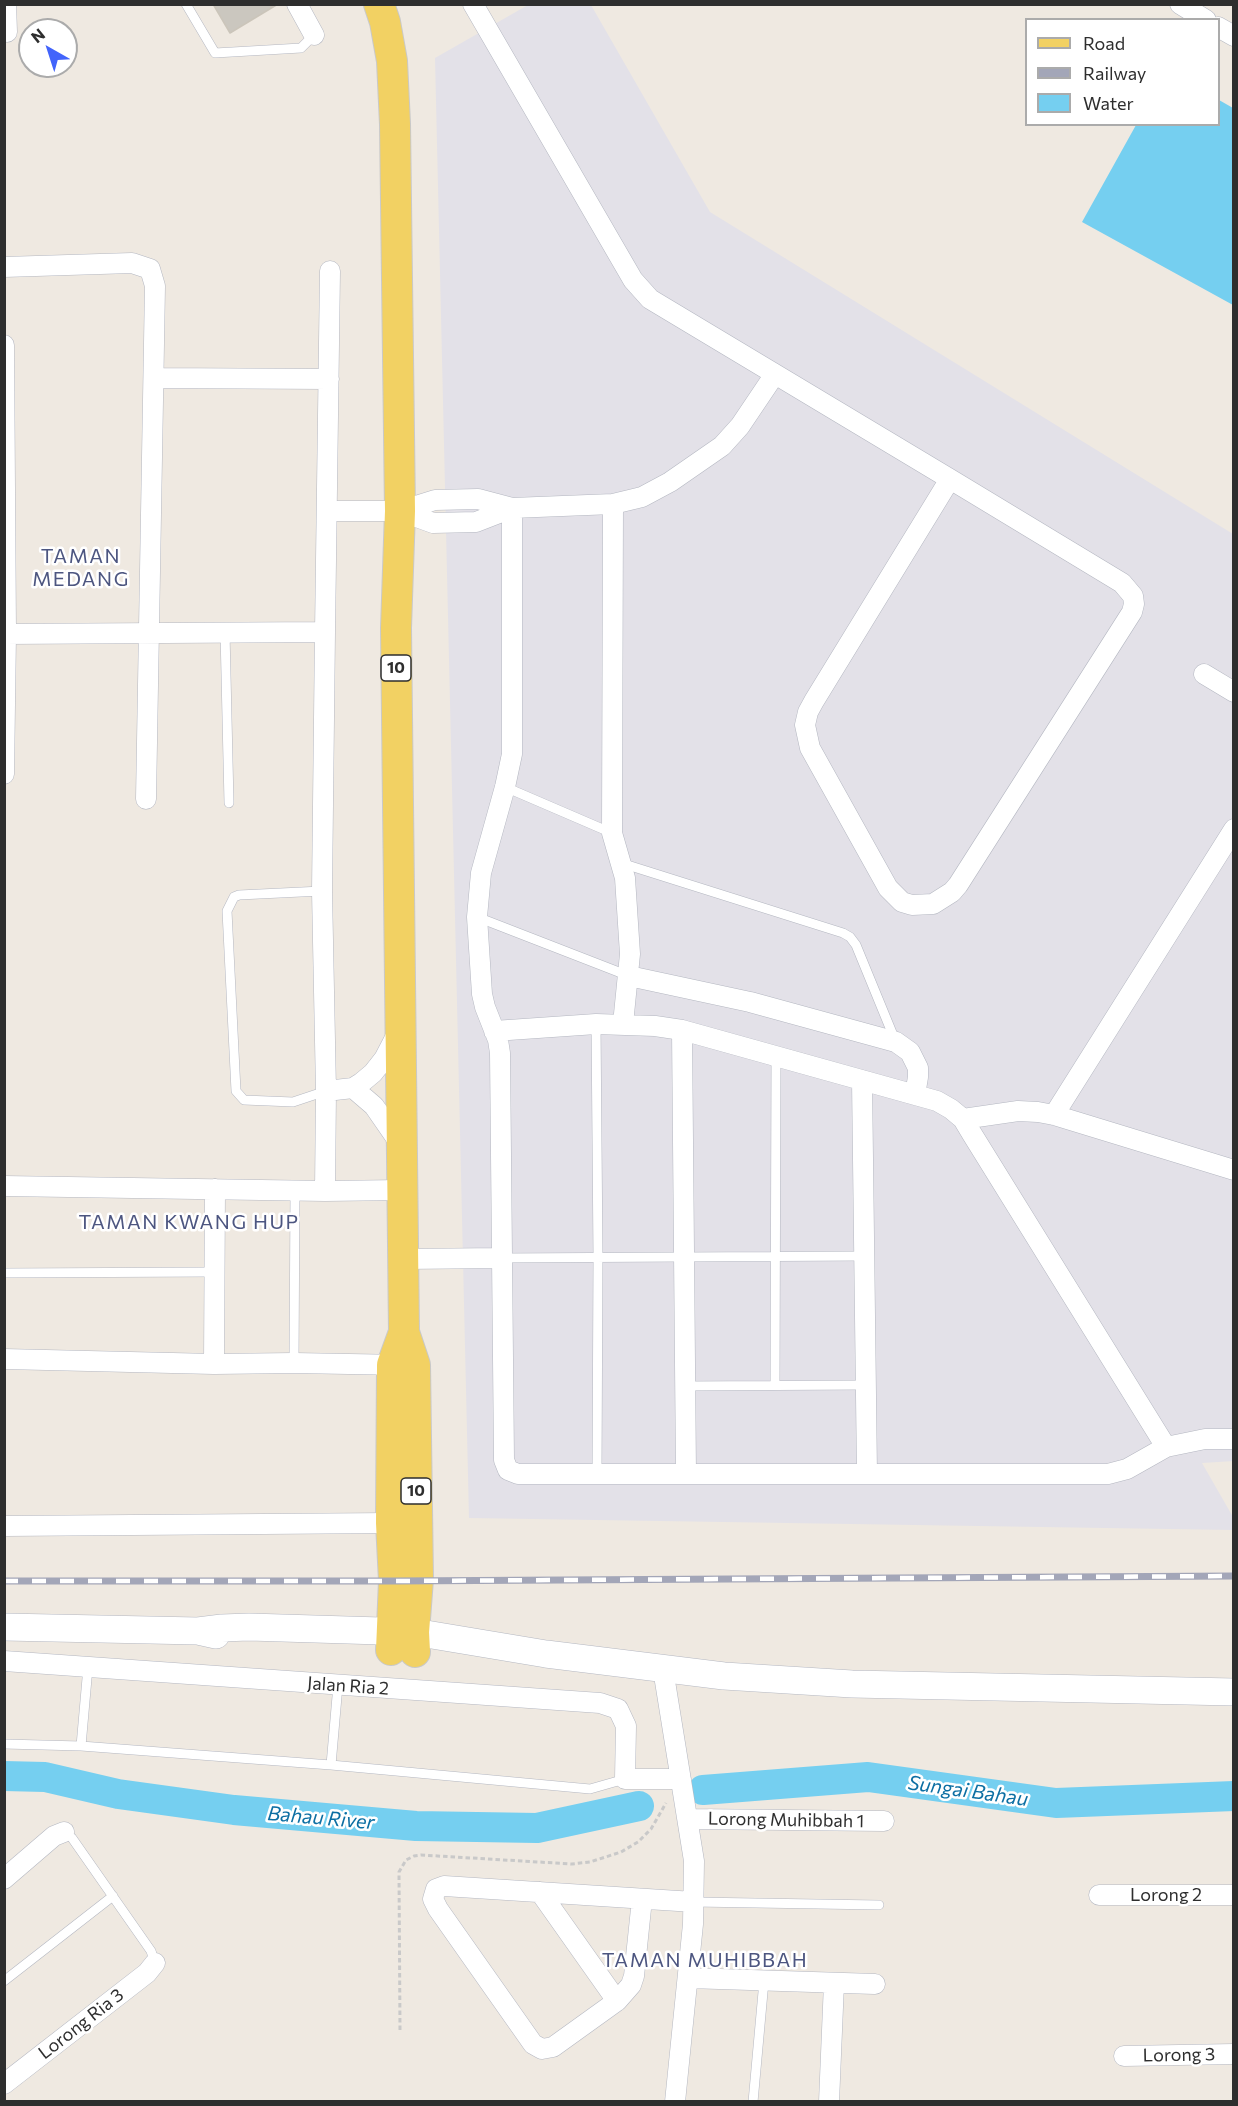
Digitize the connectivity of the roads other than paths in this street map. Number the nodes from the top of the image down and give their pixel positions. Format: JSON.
{"nodes":[{"id":1,"x":6,"y":4,"type":"edge"},
{"id":2,"x":186,"y":4,"type":"edge"},
{"id":3,"x":297,"y":4,"type":"edge"},
{"id":4,"x":379,"y":4,"type":"edge"},
{"id":5,"x":473,"y":4,"type":"edge"},
{"id":6,"x":1180,"y":4,"type":"edge"},
{"id":7,"x":1203,"y":18,"type":"edge"},
{"id":8,"x":1220,"y":28,"type":"edge"},
{"id":9,"x":7,"y":32,"type":"dead end"},
{"id":10,"x":314,"y":35,"type":"joint"},
{"id":11,"x":1233,"y":36,"type":"edge"},
{"id":12,"x":4,"y":267,"type":"edge"},
{"id":13,"x":330,"y":271,"type":"dead end"},
{"id":14,"x":4,"y":345,"type":"edge"},
{"id":15,"x":775,"y":374,"type":"junction"},
{"id":16,"x":154,"y":378,"type":"junction"},
{"id":17,"x":329,"y":379,"type":"junction"},
{"id":18,"x":950,"y":479,"type":"junction"},
{"id":19,"x":613,"y":504,"type":"junction"},
{"id":20,"x":512,"y":508,"type":"junction"},
{"id":21,"x":400,"y":511,"type":"junction"},
{"id":22,"x":328,"y":512,"type":"junction"},
{"id":23,"x":225,"y":632,"type":"junction"},
{"id":24,"x":325,"y":632,"type":"junction"},
{"id":25,"x":5,"y":634,"type":"edge"},
{"id":26,"x":149,"y":634,"type":"junction"},
{"id":27,"x":1204,"y":674,"type":"dead end"},
{"id":28,"x":1233,"y":692,"type":"edge"},
{"id":29,"x":4,"y":774,"type":"edge"},
{"id":30,"x":505,"y":787,"type":"junction"},
{"id":31,"x":146,"y":799,"type":"dead end"},
{"id":32,"x":230,"y":802,"type":"dead end"},
{"id":33,"x":1233,"y":829,"type":"edge"},
{"id":34,"x":612,"y":833,"type":"junction"},
{"id":35,"x":621,"y":863,"type":"junction"},
{"id":36,"x":322,"y":891,"type":"junction"},
{"id":37,"x":477,"y":917,"type":"junction"},
{"id":38,"x":629,"y":976,"type":"junction"},
{"id":39,"x":596,"y":1024,"type":"junction"},
{"id":40,"x":623,"y":1024,"type":"junction"},
{"id":41,"x":400,"y":1027,"type":"junction"},
{"id":42,"x":682,"y":1030,"type":"junction"},
{"id":43,"x":494,"y":1031,"type":"junction"},
{"id":44,"x":896,"y":1042,"type":"junction"},
{"id":45,"x":776,"y":1056,"type":"junction"},
{"id":46,"x":862,"y":1080,"type":"junction"},
{"id":47,"x":353,"y":1088,"type":"junction"},
{"id":48,"x":326,"y":1091,"type":"junction"},
{"id":49,"x":915,"y":1095,"type":"junction"},
{"id":50,"x":1054,"y":1115,"type":"junction"},
{"id":51,"x":963,"y":1119,"type":"junction"},
{"id":52,"x":402,"y":1145,"type":"junction"},
{"id":53,"x":1233,"y":1170,"type":"edge"},
{"id":54,"x":4,"y":1186,"type":"edge"},
{"id":55,"x":215,"y":1189,"type":"junction"},
{"id":56,"x":402,"y":1190,"type":"junction"},
{"id":57,"x":295,"y":1191,"type":"junction"},
{"id":58,"x":325,"y":1191,"type":"junction"},
{"id":59,"x":775,"y":1256,"type":"junction"},
{"id":60,"x":864,"y":1256,"type":"junction"},
{"id":61,"x":598,"y":1257,"type":"junction"},
{"id":62,"x":684,"y":1257,"type":"junction"},
{"id":63,"x":403,"y":1258,"type":"junction"},
{"id":64,"x":502,"y":1258,"type":"junction"},
{"id":65,"x":214,"y":1272,"type":"junction"},
{"id":66,"x":4,"y":1273,"type":"edge"},
{"id":67,"x":4,"y":1359,"type":"edge"},
{"id":68,"x":294,"y":1363,"type":"junction"},
{"id":69,"x":214,"y":1364,"type":"junction"},
{"id":70,"x":403,"y":1365,"type":"junction"},
{"id":71,"x":775,"y":1385,"type":"junction"},
{"id":72,"x":865,"y":1385,"type":"junction"},
{"id":73,"x":685,"y":1386,"type":"junction"},
{"id":74,"x":1233,"y":1439,"type":"edge"},
{"id":75,"x":1166,"y":1447,"type":"junction"},
{"id":76,"x":597,"y":1474,"type":"junction"},
{"id":77,"x":686,"y":1474,"type":"junction"},
{"id":78,"x":867,"y":1474,"type":"junction"},
{"id":79,"x":391,"y":1523,"type":"junction"},
{"id":80,"x":4,"y":1526,"type":"edge"},
{"id":81,"x":4,"y":1627,"type":"edge"},
{"id":82,"x":403,"y":1642,"type":"junction"},
{"id":83,"x":4,"y":1661,"type":"edge"},
{"id":84,"x":88,"y":1667,"type":"junction"},
{"id":85,"x":663,"y":1669,"type":"junction"},
{"id":86,"x":338,"y":1685,"type":"junction"},
{"id":87,"x":1233,"y":1692,"type":"edge"},
{"id":88,"x":4,"y":1744,"type":"edge"},
{"id":89,"x":81,"y":1746,"type":"junction"},
{"id":90,"x":331,"y":1765,"type":"junction"},
{"id":91,"x":625,"y":1779,"type":"junction"},
{"id":92,"x":681,"y":1779,"type":"junction"},
{"id":93,"x":688,"y":1819,"type":"junction"},
{"id":94,"x":884,"y":1821,"type":"dead end"},
{"id":95,"x":64,"y":1832,"type":"joint"},
{"id":96,"x":4,"y":1879,"type":"edge"},
{"id":97,"x":540,"y":1892,"type":"junction"},
{"id":98,"x":1233,"y":1894,"type":"edge"},
{"id":99,"x":1100,"y":1895,"type":"dead end"},
{"id":100,"x":113,"y":1896,"type":"junction"},
{"id":101,"x":642,"y":1899,"type":"junction"},
{"id":102,"x":694,"y":1902,"type":"junction"},
{"id":103,"x":879,"y":1905,"type":"dead end"},
{"id":104,"x":156,"y":1962,"type":"joint"},
{"id":105,"x":688,"y":1978,"type":"junction"},
{"id":106,"x":4,"y":1981,"type":"edge"},
{"id":107,"x":764,"y":1981,"type":"junction"},
{"id":108,"x":834,"y":1983,"type":"junction"},
{"id":109,"x":875,"y":1984,"type":"dead end"},
{"id":110,"x":617,"y":2001,"type":"junction"},
{"id":111,"x":1233,"y":2054,"type":"edge"},
{"id":112,"x":1125,"y":2056,"type":"dead end"},
{"id":113,"x":4,"y":2084,"type":"edge"},
{"id":114,"x":675,"y":2102,"type":"edge"},
{"id":115,"x":753,"y":2102,"type":"edge"},
{"id":116,"x":829,"y":2102,"type":"edge"}],
"edges":[{"from":1,"to":9,"type":"street"},
{"from":2,"to":10,"type":"lane"},
{"from":3,"to":10,"type":"street"},
{"from":4,"to":21,"type":"main road","number":"10"},
{"from":5,"to":15,"type":"street"},
{"from":6,"to":7,"type":"street"},
{"from":8,"to":11,"type":"street"},
{"from":12,"to":16,"type":"street"},
{"from":13,"to":17,"type":"street"},
{"from":14,"to":25,"type":"street"},
{"from":15,"to":18,"type":"street"},
{"from":15,"to":19,"type":"street"},
{"from":16,"to":17,"type":"street"},
{"from":16,"to":26,"type":"street"},
{"from":17,"to":22,"type":"street"},
{"from":18,"to":18,"type":"street"},
{"from":19,"to":20,"type":"street"},
{"from":19,"to":34,"type":"street"},
{"from":20,"to":21,"type":"street"},
{"from":20,"to":30,"type":"street"},
{"from":21,"to":22,"type":"street"},
{"from":21,"to":41,"type":"main road","number":"10"},
{"from":22,"to":24,"type":"street"},
{"from":23,"to":24,"type":"street"},
{"from":23,"to":26,"type":"street"},
{"from":23,"to":32,"type":"lane"},
{"from":24,"to":36,"type":"street"},
{"from":25,"to":26,"type":"street"},
{"from":25,"to":29,"type":"street"},
{"from":26,"to":31,"type":"street"},
{"from":27,"to":28,"type":"street"},
{"from":30,"to":34,"type":"lane"},
{"from":30,"to":37,"type":"street"},
{"from":33,"to":50,"type":"street"},
{"from":34,"to":35,"type":"street"},
{"from":35,"to":38,"type":"street"},
{"from":35,"to":44,"type":"lane"},
{"from":36,"to":48,"type":"street"},
{"from":36,"to":48,"type":"lane"},
{"from":37,"to":38,"type":"lane"},
{"from":37,"to":43,"type":"street"},
{"from":38,"to":40,"type":"street"},
{"from":38,"to":44,"type":"street"},
{"from":39,"to":40,"type":"street"},
{"from":39,"to":43,"type":"street"},
{"from":39,"to":61,"type":"lane"},
{"from":40,"to":42,"type":"street"},
{"from":41,"to":47,"type":"street"},
{"from":41,"to":52,"type":"main road","number":"10"},
{"from":42,"to":45,"type":"street"},
{"from":42,"to":62,"type":"street"},
{"from":43,"to":64,"type":"street"},
{"from":44,"to":49,"type":"street"},
{"from":45,"to":46,"type":"street"},
{"from":45,"to":59,"type":"lane"},
{"from":46,"to":49,"type":"street"},
{"from":46,"to":60,"type":"street"},
{"from":47,"to":48,"type":"street"},
{"from":47,"to":52,"type":"street"},
{"from":48,"to":58,"type":"street"},
{"from":49,"to":51,"type":"street"},
{"from":50,"to":51,"type":"street"},
{"from":50,"to":53,"type":"street"},
{"from":51,"to":75,"type":"street"},
{"from":52,"to":56,"type":"main road","number":"10"},
{"from":54,"to":55,"type":"street"},
{"from":55,"to":57,"type":"street"},
{"from":55,"to":65,"type":"street"},
{"from":56,"to":58,"type":"street"},
{"from":56,"to":63,"type":"main road","number":"10"},
{"from":57,"to":58,"type":"street"},
{"from":57,"to":68,"type":"lane"},
{"from":59,"to":60,"type":"lane"},
{"from":59,"to":62,"type":"lane"},
{"from":59,"to":71,"type":"lane"},
{"from":60,"to":72,"type":"street"},
{"from":61,"to":62,"type":"lane"},
{"from":61,"to":64,"type":"lane"},
{"from":61,"to":76,"type":"lane"},
{"from":62,"to":73,"type":"street"},
{"from":63,"to":64,"type":"street"},
{"from":63,"to":70,"type":"main road","number":"10"},
{"from":64,"to":76,"type":"street"},
{"from":65,"to":66,"type":"lane"},
{"from":65,"to":69,"type":"street"},
{"from":67,"to":69,"type":"street"},
{"from":68,"to":69,"type":"street"},
{"from":68,"to":70,"type":"street"},
{"from":70,"to":79,"type":"main road","number":"10"},
{"from":70,"to":82,"type":"main road","number":"10"},
{"from":71,"to":72,"type":"lane"},
{"from":71,"to":73,"type":"lane"},
{"from":72,"to":78,"type":"street"},
{"from":73,"to":77,"type":"street"},
{"from":74,"to":75,"type":"street"},
{"from":75,"to":78,"type":"street"},
{"from":76,"to":77,"type":"street"},
{"from":77,"to":78,"type":"street"},
{"from":79,"to":80,"type":"street"},
{"from":79,"to":82,"type":"main road","number":"10"},
{"from":81,"to":82,"type":"main road"},
{"from":82,"to":85,"type":"main road"},
{"from":83,"to":84,"type":"street","name":"Jalan Ria 2"},
{"from":84,"to":86,"type":"street","name":"Jalan Ria 2"},
{"from":84,"to":89,"type":"lane"},
{"from":85,"to":87,"type":"main road"},
{"from":85,"to":92,"type":"street"},
{"from":86,"to":90,"type":"lane"},
{"from":86,"to":91,"type":"street","name":"Jalan Ria 2"},
{"from":88,"to":89,"type":"lane"},
{"from":89,"to":90,"type":"lane"},
{"from":90,"to":91,"type":"lane"},
{"from":91,"to":92,"type":"street"},
{"from":92,"to":93,"type":"street"},
{"from":93,"to":94,"type":"street","name":"Lorong Muhibbah 1"},
{"from":93,"to":102,"type":"street"},
{"from":95,"to":96,"type":"street"},
{"from":95,"to":100,"type":"lane"},
{"from":97,"to":101,"type":"street"},
{"from":97,"to":110,"type":"street"},
{"from":97,"to":110,"type":"street"},
{"from":98,"to":99,"type":"street","name":"Lorong 2"},
{"from":100,"to":104,"type":"lane"},
{"from":100,"to":106,"type":"lane"},
{"from":101,"to":102,"type":"street"},
{"from":101,"to":110,"type":"street"},
{"from":102,"to":103,"type":"lane"},
{"from":102,"to":105,"type":"street"},
{"from":104,"to":113,"type":"street","name":"Lorong Ria 3"},
{"from":105,"to":107,"type":"street"},
{"from":105,"to":114,"type":"street"},
{"from":107,"to":108,"type":"street"},
{"from":107,"to":115,"type":"lane"},
{"from":108,"to":109,"type":"street"},
{"from":108,"to":116,"type":"street"},
{"from":111,"to":112,"type":"street","name":"Lorong 3"}]}
